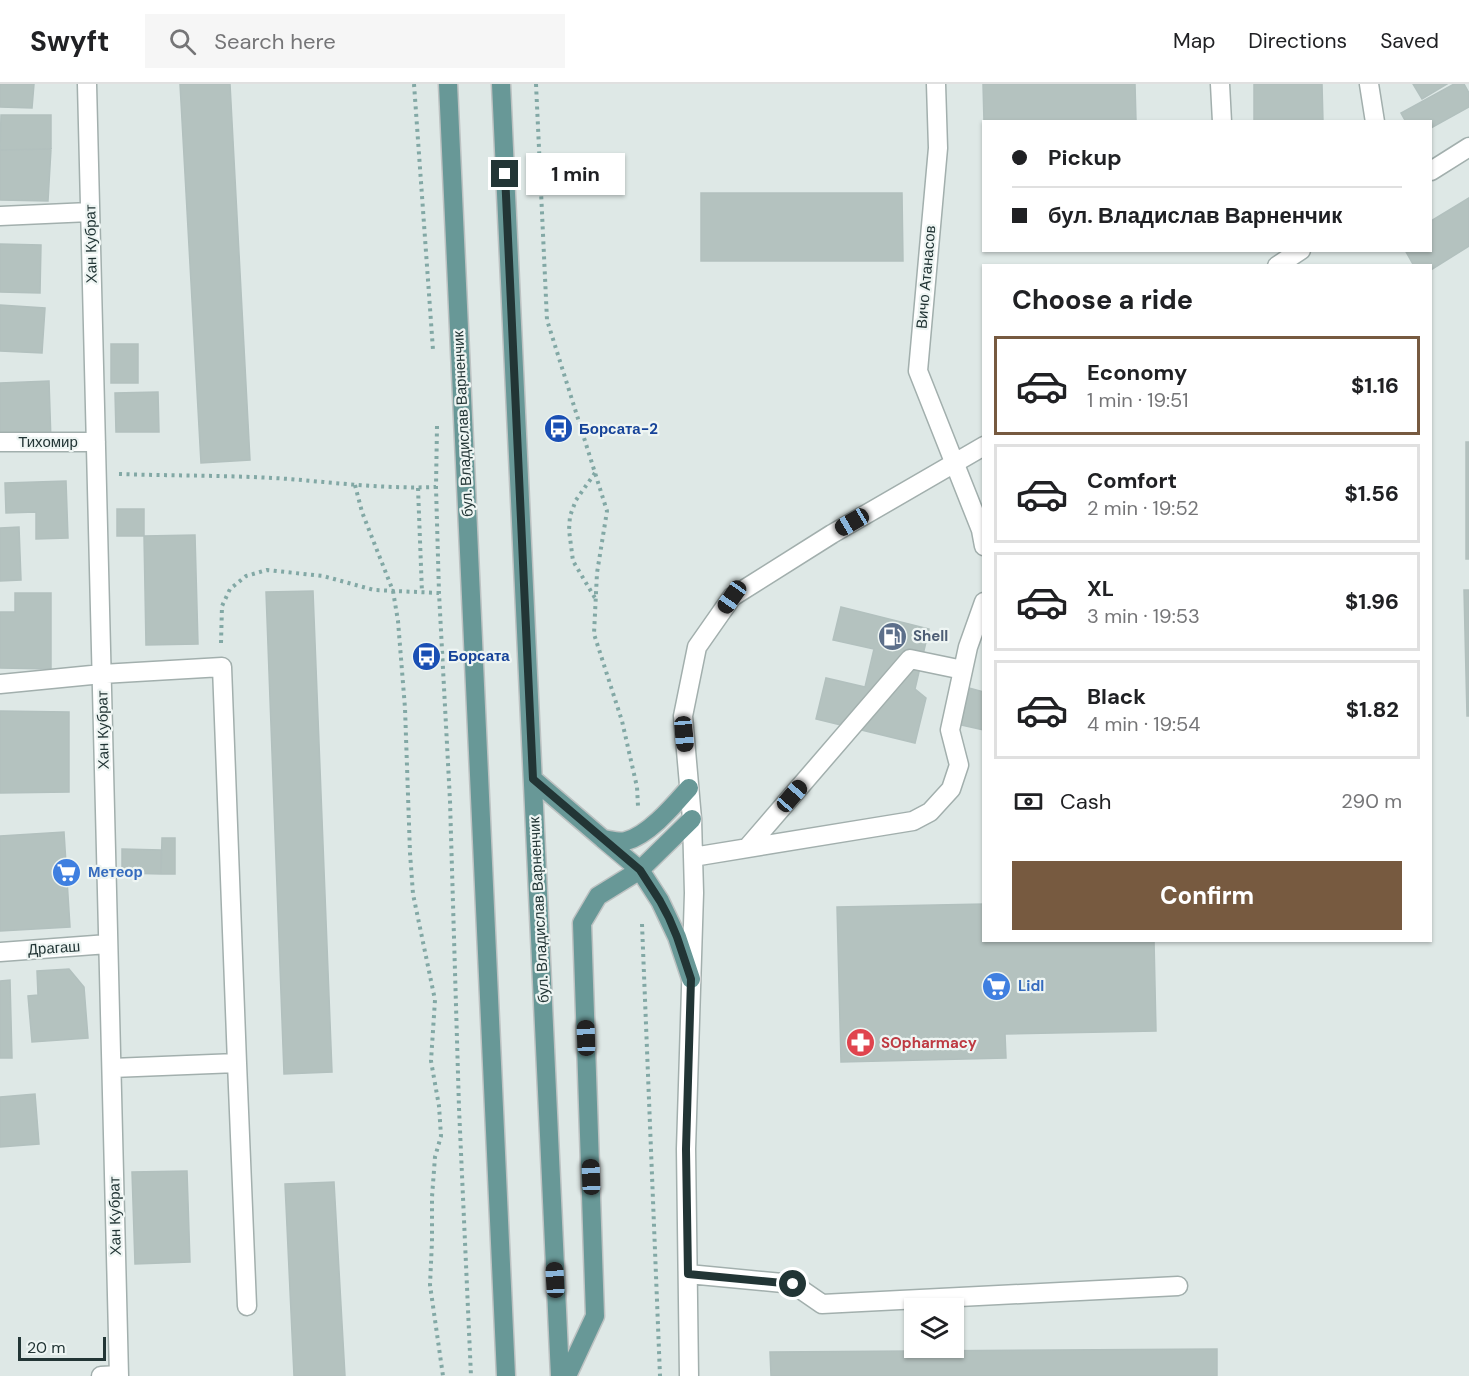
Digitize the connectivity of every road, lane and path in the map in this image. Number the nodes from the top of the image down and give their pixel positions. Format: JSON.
{"nodes":[{"id":1,"x":87,"y":84,"type":"edge"},
{"id":2,"x":414,"y":84,"type":"edge"},
{"id":3,"x":448,"y":84,"type":"edge"},
{"id":4,"x":501,"y":84,"type":"edge"},
{"id":5,"x":536,"y":84,"type":"edge"},
{"id":6,"x":936,"y":84,"type":"edge"},
{"id":7,"x":1220,"y":84,"type":"edge"},
{"id":8,"x":1369,"y":84,"type":"edge"},
{"id":9,"x":1222,"y":120,"type":"edge"},
{"id":10,"x":1375,"y":120,"type":"edge"},
{"id":11,"x":1469,"y":147,"type":"edge"},
{"id":12,"x":1432,"y":170,"type":"edge"},
{"id":13,"x":90,"y":212,"type":"junction"},
{"id":14,"x":0,"y":216,"type":"edge"},
{"id":15,"x":1298,"y":252,"type":"edge"},
{"id":16,"x":1280,"y":264,"type":"edge"},
{"id":17,"x":434,"y":356,"type":"dead end"},
{"id":18,"x":437,"y":423,"type":"dead end"},
{"id":19,"x":0,"y":442,"type":"edge"},
{"id":20,"x":96,"y":442,"type":"junction"},
{"id":21,"x":982,"y":447,"type":"edge"},
{"id":22,"x":955,"y":464,"type":"junction"},
{"id":23,"x":97,"y":473,"type":"junction"},
{"id":24,"x":595,"y":473,"type":"junction"},
{"id":25,"x":354,"y":485,"type":"junction"},
{"id":26,"x":436,"y":487,"type":"junction"},
{"id":27,"x":418,"y":488,"type":"junction"},
{"id":28,"x":982,"y":535,"type":"edge"},
{"id":29,"x":393,"y":591,"type":"junction"},
{"id":30,"x":422,"y":593,"type":"junction"},
{"id":31,"x":439,"y":593,"type":"junction"},
{"id":32,"x":596,"y":598,"type":"junction"},
{"id":33,"x":982,"y":608,"type":"edge"},
{"id":34,"x":222,"y":668,"type":"junction"},
{"id":35,"x":963,"y":670,"type":"junction"},
{"id":36,"x":102,"y":674,"type":"junction"},
{"id":37,"x":0,"y":684,"type":"edge"},
{"id":38,"x":533,"y":779,"type":"junction"},
{"id":39,"x":689,"y":788,"type":"junction"},
{"id":40,"x":692,"y":819,"type":"junction"},
{"id":41,"x":639,"y":834,"type":"junction"},
{"id":42,"x":603,"y":839,"type":"junction"},
{"id":43,"x":747,"y":848,"type":"junction"},
{"id":44,"x":693,"y":857,"type":"junction"},
{"id":45,"x":640,"y":870,"type":"junction"},
{"id":46,"x":642,"y":917,"type":"dead end"},
{"id":47,"x":108,"y":944,"type":"junction"},
{"id":48,"x":0,"y":952,"type":"edge"},
{"id":49,"x":691,"y":979,"type":"junction"},
{"id":50,"x":237,"y":1063,"type":"junction"},
{"id":51,"x":112,"y":1068,"type":"junction"},
{"id":52,"x":688,"y":1274,"type":"junction"},
{"id":53,"x":1178,"y":1286,"type":"dead end"},
{"id":54,"x":247,"y":1306,"type":"dead end"},
{"id":55,"x":101,"y":1376,"type":"edge"},
{"id":56,"x":119,"y":1376,"type":"edge"},
{"id":57,"x":443,"y":1376,"type":"edge"},
{"id":58,"x":471,"y":1376,"type":"edge"},
{"id":59,"x":506,"y":1376,"type":"edge"},
{"id":60,"x":560,"y":1376,"type":"edge"},
{"id":61,"x":567,"y":1376,"type":"edge"},
{"id":62,"x":660,"y":1376,"type":"edge"},
{"id":63,"x":689,"y":1376,"type":"edge"}],
"edges":[{"from":1,"to":13,"type":"street","name":"Хан Кубрат"},
{"from":2,"to":17,"type":"path"},
{"from":3,"to":59,"type":"main road","name":"бул. Владислав Варненчик"},
{"from":4,"to":38,"type":"main road","name":"бул. Владислав Варненчик"},
{"from":5,"to":24,"type":"path"},
{"from":6,"to":22,"type":"street","name":"Вичо Атанасов"},
{"from":7,"to":9,"type":"street"},
{"from":8,"to":10,"type":"street"},
{"from":11,"to":12,"type":"street"},
{"from":13,"to":14,"type":"street"},
{"from":13,"to":20,"type":"street","name":"Хан Кубрат"},
{"from":15,"to":16,"type":"street"},
{"from":18,"to":26,"type":"path"},
{"from":19,"to":20,"type":"street","name":"Тихомир"},
{"from":20,"to":23,"type":"street","name":"Хан Кубрат"},
{"from":21,"to":22,"type":"street"},
{"from":22,"to":28,"type":"street","name":"Вичо Атанасов"},
{"from":22,"to":39,"type":"street"},
{"from":23,"to":25,"type":"path"},
{"from":23,"to":36,"type":"street","name":"Хан Кубрат"},
{"from":24,"to":32,"type":"path"},
{"from":24,"to":32,"type":"path"},
{"from":25,"to":27,"type":"path"},
{"from":25,"to":29,"type":"path"},
{"from":26,"to":27,"type":"path"},
{"from":26,"to":31,"type":"path"},
{"from":27,"to":30,"type":"path"},
{"from":29,"to":30,"type":"path"},
{"from":29,"to":34,"type":"path"},
{"from":29,"to":57,"type":"path"},
{"from":30,"to":31,"type":"path"},
{"from":31,"to":58,"type":"path"},
{"from":32,"to":41,"type":"path"},
{"from":33,"to":35,"type":"street"},
{"from":34,"to":36,"type":"street"},
{"from":34,"to":50,"type":"street"},
{"from":35,"to":43,"type":"street"},
{"from":35,"to":43,"type":"street"},
{"from":36,"to":37,"type":"street"},
{"from":36,"to":47,"type":"street","name":"Хан Кубрат"},
{"from":38,"to":42,"type":"main road"},
{"from":38,"to":60,"type":"main road","name":"бул. Владислав Варненчик"},
{"from":39,"to":40,"type":"street"},
{"from":39,"to":41,"type":"main road"},
{"from":40,"to":44,"type":"street"},
{"from":40,"to":45,"type":"main road"},
{"from":41,"to":42,"type":"main road"},
{"from":42,"to":45,"type":"main road"},
{"from":43,"to":44,"type":"street"},
{"from":44,"to":49,"type":"street"},
{"from":45,"to":49,"type":"main road"},
{"from":45,"to":61,"type":"main road"},
{"from":46,"to":62,"type":"path"},
{"from":47,"to":48,"type":"street","name":"Драгаш"},
{"from":47,"to":51,"type":"street","name":"Хан Кубрат"},
{"from":49,"to":52,"type":"street"},
{"from":50,"to":51,"type":"street"},
{"from":50,"to":54,"type":"street"},
{"from":51,"to":56,"type":"street","name":"Хан Кубрат"},
{"from":52,"to":53,"type":"street"},
{"from":52,"to":63,"type":"street"},
{"from":55,"to":56,"type":"street"}]}
